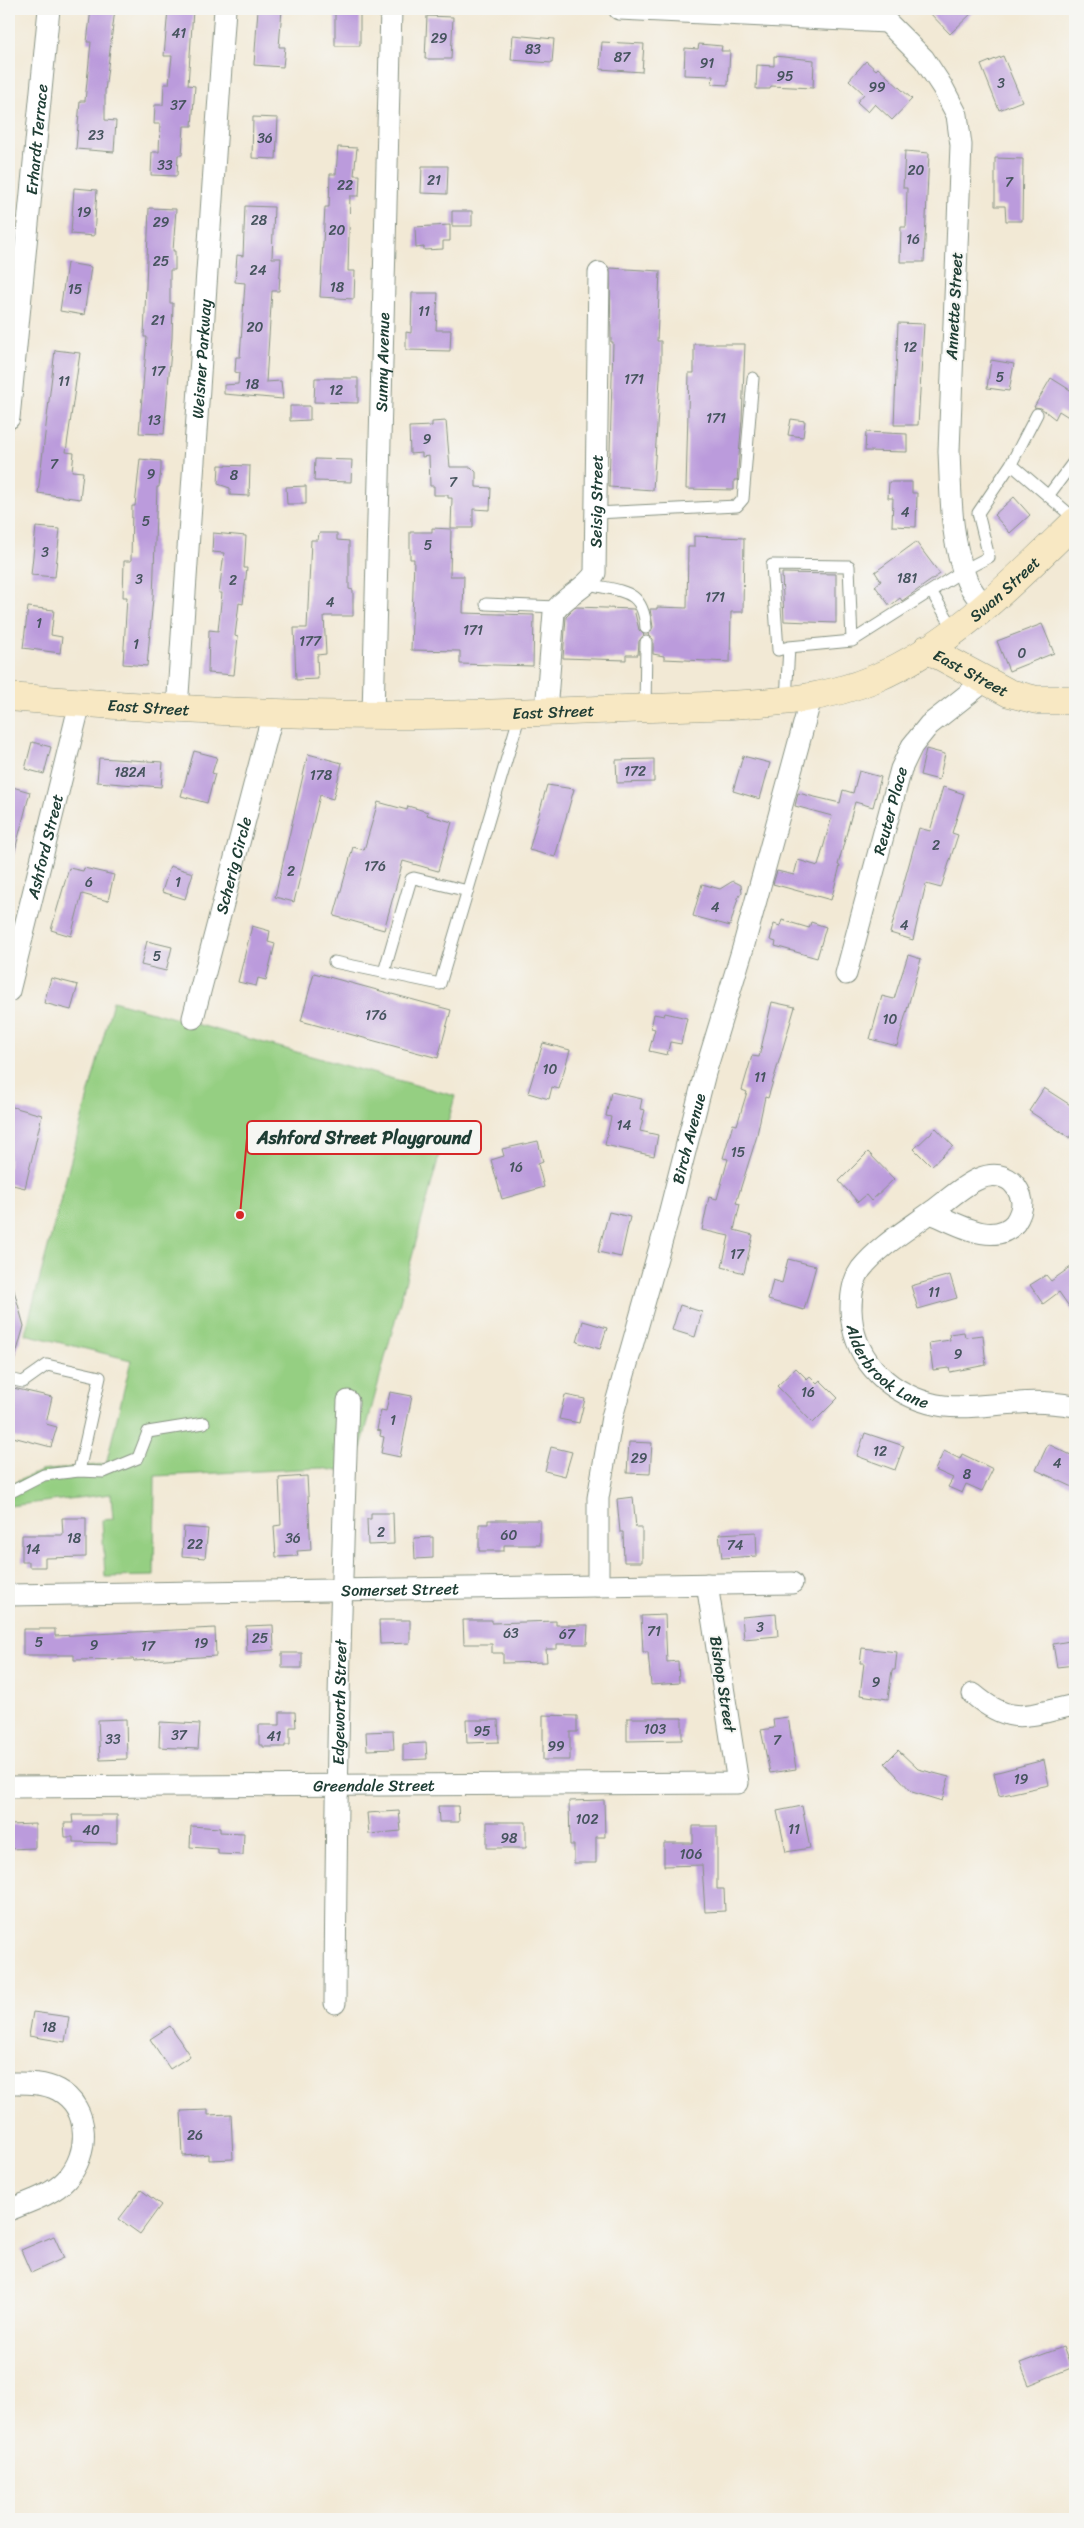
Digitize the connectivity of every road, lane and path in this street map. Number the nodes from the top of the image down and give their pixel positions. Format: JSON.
{"nodes":[{"id":1,"x":49,"y":9,"type":"edge"},
{"id":2,"x":225,"y":9,"type":"edge"},
{"id":3,"x":391,"y":9,"type":"edge"},
{"id":4,"x":619,"y":9,"type":"edge"},
{"id":5,"x":760,"y":12,"type":"edge"},
{"id":6,"x":880,"y":16,"type":"edge"},
{"id":7,"x":600,"y":273,"type":"dead end"},
{"id":8,"x":753,"y":378,"type":"dead end"},
{"id":9,"x":1037,"y":414,"type":"dead end"},
{"id":10,"x":9,"y":418,"type":"edge"},
{"id":11,"x":1075,"y":460,"type":"edge"},
{"id":12,"x":1011,"y":464,"type":"junction"},
{"id":13,"x":1048,"y":496,"type":"junction"},
{"id":14,"x":596,"y":513,"type":"junction"},
{"id":15,"x":1075,"y":520,"type":"edge"},
{"id":16,"x":964,"y":570,"type":"junction"},
{"id":17,"x":588,"y":584,"type":"junction"},
{"id":18,"x":931,"y":591,"type":"junction"},
{"id":19,"x":486,"y":604,"type":"dead end"},
{"id":20,"x":557,"y":607,"type":"junction"},
{"id":21,"x":984,"y":607,"type":"junction"},
{"id":22,"x":646,"y":628,"type":"dead end"},
{"id":23,"x":955,"y":631,"type":"junction"},
{"id":24,"x":852,"y":641,"type":"junction"},
{"id":25,"x":646,"y":642,"type":"dead end"},
{"id":26,"x":789,"y":647,"type":"junction"},
{"id":27,"x":927,"y":649,"type":"junction"},
{"id":28,"x":986,"y":680,"type":"junction"},
{"id":29,"x":9,"y":697,"type":"edge"},
{"id":30,"x":798,"y":700,"type":"junction"},
{"id":31,"x":1075,"y":700,"type":"edge"},
{"id":32,"x":80,"y":703,"type":"junction"},
{"id":33,"x":645,"y":708,"type":"junction"},
{"id":34,"x":177,"y":709,"type":"junction"},
{"id":35,"x":533,"y":712,"type":"junction"},
{"id":36,"x":273,"y":713,"type":"junction"},
{"id":37,"x":373,"y":714,"type":"junction"},
{"id":38,"x":468,"y":891,"type":"junction"},
{"id":39,"x":334,"y":962,"type":"dead end"},
{"id":40,"x":384,"y":972,"type":"junction"},
{"id":41,"x":846,"y":974,"type":"dead end"},
{"id":42,"x":9,"y":991,"type":"edge"},
{"id":43,"x":194,"y":1018,"type":"dead end"},
{"id":44,"x":931,"y":1213,"type":"dead end"},
{"id":45,"x":9,"y":1379,"type":"edge"},
{"id":46,"x":348,"y":1401,"type":"dead end"},
{"id":47,"x":1075,"y":1406,"type":"edge"},
{"id":48,"x":204,"y":1423,"type":"dead end"},
{"id":49,"x":79,"y":1471,"type":"junction"},
{"id":50,"x":9,"y":1493,"type":"edge"},
{"id":51,"x":792,"y":1583,"type":"dead end"},
{"id":52,"x":707,"y":1584,"type":"junction"},
{"id":53,"x":598,"y":1586,"type":"junction"},
{"id":54,"x":340,"y":1590,"type":"junction"},
{"id":55,"x":9,"y":1594,"type":"edge"},
{"id":56,"x":973,"y":1694,"type":"dead end"},
{"id":57,"x":1075,"y":1705,"type":"edge"},
{"id":58,"x":738,"y":1783,"type":"joint"},
{"id":59,"x":336,"y":1786,"type":"junction"},
{"id":60,"x":9,"y":1787,"type":"edge"},
{"id":61,"x":335,"y":2003,"type":"dead end"},
{"id":62,"x":9,"y":2083,"type":"edge"},
{"id":63,"x":9,"y":2210,"type":"edge"}],
"edges":[{"from":1,"to":10,"type":"street","name":"Erhardt Terrace"},
{"from":2,"to":34,"type":"street","name":"Weisner Parkway"},
{"from":3,"to":37,"type":"street","name":"Sunny Avenue"},
{"from":4,"to":5,"type":"street"},
{"from":5,"to":6,"type":"street"},
{"from":6,"to":16,"type":"street","name":"Annette Street"},
{"from":7,"to":14,"type":"street","name":"Seisig Street"},
{"from":8,"to":14,"type":"lane"},
{"from":9,"to":12,"type":"lane"},
{"from":11,"to":13,"type":"lane"},
{"from":12,"to":13,"type":"lane"},
{"from":12,"to":16,"type":"lane"},
{"from":13,"to":15,"type":"lane"},
{"from":14,"to":17,"type":"street","name":"Seisig Street"},
{"from":15,"to":21,"type":"main road","name":"Swan Street"},
{"from":16,"to":18,"type":"lane"},
{"from":16,"to":21,"type":"street","name":"Annette Street"},
{"from":17,"to":20,"type":"street"},
{"from":17,"to":22,"type":"lane"},
{"from":18,"to":23,"type":"lane"},
{"from":18,"to":24,"type":"lane"},
{"from":19,"to":20,"type":"lane"},
{"from":20,"to":35,"type":"street"},
{"from":21,"to":23,"type":"main road","name":"Swan Street"},
{"from":23,"to":27,"type":"main road","name":"Swan Street"},
{"from":24,"to":26,"type":"lane"},
{"from":24,"to":26,"type":"lane"},
{"from":25,"to":33,"type":"lane"},
{"from":26,"to":30,"type":"lane"},
{"from":27,"to":28,"type":"main road","name":"East Street"},
{"from":27,"to":30,"type":"main road","name":"East Street"},
{"from":28,"to":31,"type":"main road","name":"East Street"},
{"from":28,"to":41,"type":"street","name":"Reuter Place"},
{"from":29,"to":32,"type":"main road","name":"East Street"},
{"from":30,"to":33,"type":"main road","name":"East Street"},
{"from":30,"to":53,"type":"street","name":"Birch Avenue"},
{"from":32,"to":34,"type":"main road","name":"East Street"},
{"from":32,"to":42,"type":"street","name":"Ashford Street"},
{"from":33,"to":35,"type":"main road","name":"East Street"},
{"from":34,"to":36,"type":"main road","name":"East Street"},
{"from":35,"to":37,"type":"main road","name":"East Street"},
{"from":35,"to":38,"type":"lane"},
{"from":36,"to":37,"type":"main road","name":"East Street"},
{"from":36,"to":43,"type":"street","name":"Scherig Circle"},
{"from":38,"to":40,"type":"lane"},
{"from":38,"to":40,"type":"lane"},
{"from":39,"to":40,"type":"lane"},
{"from":44,"to":47,"type":"street","name":"Alderbrook Lane"},
{"from":45,"to":49,"type":"lane"},
{"from":46,"to":54,"type":"street","name":"Edgeworth Street"},
{"from":48,"to":49,"type":"lane"},
{"from":49,"to":50,"type":"lane"},
{"from":51,"to":52,"type":"street","name":"Somerset Street"},
{"from":52,"to":53,"type":"street","name":"Somerset Street"},
{"from":52,"to":58,"type":"street","name":"Bishop Street"},
{"from":53,"to":54,"type":"street","name":"Somerset Street"},
{"from":54,"to":55,"type":"street","name":"Somerset Street"},
{"from":54,"to":59,"type":"street","name":"Edgeworth Street"},
{"from":56,"to":57,"type":"street"},
{"from":58,"to":59,"type":"street","name":"Greendale Street"},
{"from":59,"to":60,"type":"street","name":"Greendale Street"},
{"from":59,"to":61,"type":"street","name":"Edgeworth Street"},
{"from":62,"to":63,"type":"street"}]}
